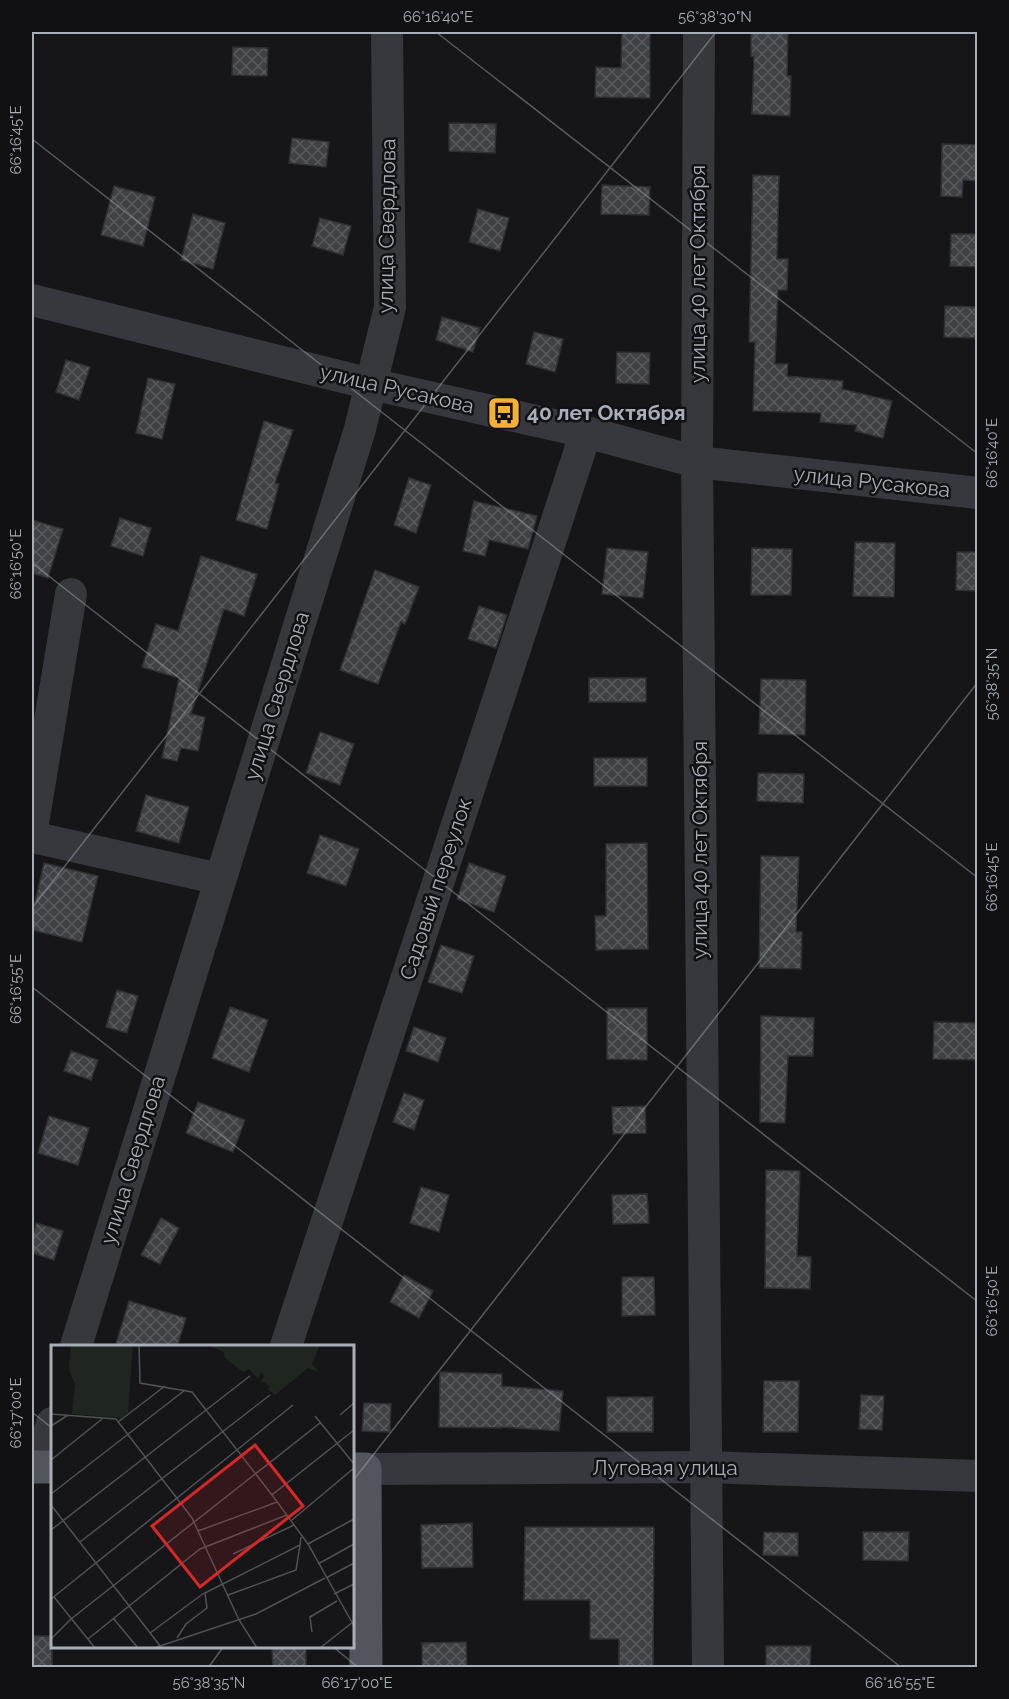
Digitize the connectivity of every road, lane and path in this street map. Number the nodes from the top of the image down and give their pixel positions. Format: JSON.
{"nodes":[{"id":1,"x":387,"y":32,"type":"edge"},
{"id":2,"x":699,"y":32,"type":"edge"},
{"id":3,"x":32,"y":300,"type":"edge"},
{"id":4,"x":371,"y":384,"type":"junction"},
{"id":5,"x":586,"y":432,"type":"junction"},
{"id":6,"x":697,"y":462,"type":"junction"},
{"id":7,"x":978,"y":493,"type":"edge"},
{"id":8,"x":71,"y":594,"type":"dead end"},
{"id":9,"x":32,"y":830,"type":"edge"},
{"id":10,"x":32,"y":837,"type":"edge"},
{"id":11,"x":220,"y":879,"type":"junction"},
{"id":12,"x":77,"y":1345,"type":"edge"},
{"id":13,"x":287,"y":1345,"type":"edge"},
{"id":14,"x":51,"y":1427,"type":"edge"},
{"id":15,"x":41,"y":1467,"type":"edge"},
{"id":16,"x":705,"y":1467,"type":"junction"},
{"id":17,"x":359,"y":1469,"type":"edge"},
{"id":18,"x":978,"y":1476,"type":"edge"},
{"id":19,"x":366,"y":1668,"type":"edge"},
{"id":20,"x":708,"y":1668,"type":"edge"}],
"edges":[{"from":1,"to":4,"type":"street","name":"улица Свердлова"},
{"from":2,"to":6,"type":"street","name":"улица 40 лет Октября"},
{"from":3,"to":4,"type":"street","name":"улица Русакова"},
{"from":4,"to":5,"type":"street","name":"улица Русакова"},
{"from":4,"to":11,"type":"street","name":"улица Свердлова"},
{"from":5,"to":6,"type":"street","name":"улица Русакова"},
{"from":5,"to":13,"type":"street","name":"Садовый переулок"},
{"from":6,"to":7,"type":"street","name":"улица Русакова"},
{"from":6,"to":16,"type":"street","name":"улица 40 лет Октября"},
{"from":8,"to":9,"type":"street"},
{"from":10,"to":11,"type":"street"},
{"from":11,"to":12,"type":"street","name":"улица Свердлова"},
{"from":14,"to":15,"type":"street"},
{"from":16,"to":17,"type":"street","name":"Луговая улица"},
{"from":16,"to":18,"type":"street","name":"Луговая улица"},
{"from":16,"to":20,"type":"street","name":"улица 40 лет Октября"},
{"from":17,"to":19,"type":"main road"}]}
